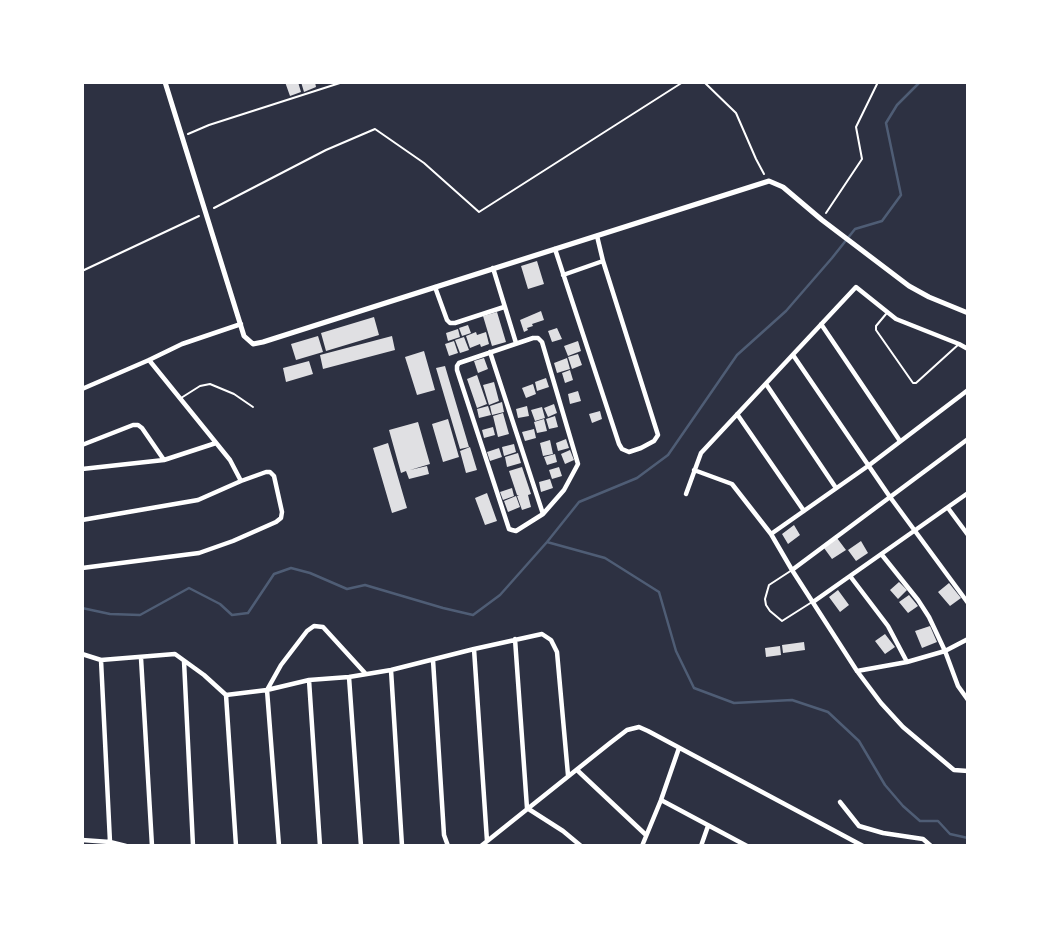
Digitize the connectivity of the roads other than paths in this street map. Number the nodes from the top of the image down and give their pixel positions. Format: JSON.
{"nodes":[{"id":1,"x":165,"y":82,"type":"edge"},
{"id":2,"x":597,"y":236,"type":"junction"},
{"id":3,"x":555,"y":249,"type":"junction"},
{"id":4,"x":603,"y":261,"type":"junction"},
{"id":5,"x":493,"y":268,"type":"junction"},
{"id":6,"x":564,"y":275,"type":"junction"},
{"id":7,"x":435,"y":287,"type":"junction"},
{"id":8,"x":504,"y":307,"type":"junction"},
{"id":9,"x":887,"y":313,"type":"junction"},
{"id":10,"x":968,"y":313,"type":"edge"},
{"id":11,"x":241,"y":324,"type":"junction"},
{"id":12,"x":821,"y":324,"type":"junction"},
{"id":13,"x":516,"y":343,"type":"junction"},
{"id":14,"x":959,"y":344,"type":"junction"},
{"id":15,"x":968,"y":349,"type":"edge"},
{"id":16,"x":490,"y":352,"type":"junction"},
{"id":17,"x":793,"y":355,"type":"junction"},
{"id":18,"x":149,"y":360,"type":"junction"},
{"id":19,"x":766,"y":384,"type":"junction"},
{"id":20,"x":82,"y":389,"type":"edge"},
{"id":21,"x":968,"y":390,"type":"edge"},
{"id":22,"x":180,"y":399,"type":"junction"},
{"id":23,"x":253,"y":407,"type":"dead end"},
{"id":24,"x":737,"y":414,"type":"junction"},
{"id":25,"x":968,"y":439,"type":"edge"},
{"id":26,"x":900,"y":441,"type":"junction"},
{"id":27,"x":216,"y":443,"type":"junction"},
{"id":28,"x":82,"y":445,"type":"edge"},
{"id":29,"x":164,"y":460,"type":"junction"},
{"id":30,"x":868,"y":466,"type":"junction"},
{"id":31,"x":82,"y":469,"type":"edge"},
{"id":32,"x":694,"y":470,"type":"junction"},
{"id":33,"x":241,"y":481,"type":"junction"},
{"id":34,"x":836,"y":488,"type":"junction"},
{"id":35,"x":968,"y":493,"type":"edge"},
{"id":36,"x":686,"y":494,"type":"dead end"},
{"id":37,"x":890,"y":497,"type":"junction"},
{"id":38,"x":948,"y":508,"type":"junction"},
{"id":39,"x":804,"y":511,"type":"junction"},
{"id":40,"x":543,"y":514,"type":"junction"},
{"id":41,"x":82,"y":520,"type":"edge"},
{"id":42,"x":914,"y":531,"type":"junction"},
{"id":43,"x":771,"y":534,"type":"junction"},
{"id":44,"x":968,"y":535,"type":"edge"},
{"id":45,"x":881,"y":554,"type":"junction"},
{"id":46,"x":82,"y":568,"type":"edge"},
{"id":47,"x":792,"y":570,"type":"junction"},
{"id":48,"x":850,"y":576,"type":"junction"},
{"id":49,"x":813,"y":602,"type":"junction"},
{"id":50,"x":968,"y":603,"type":"edge"},
{"id":51,"x":515,"y":639,"type":"junction"},
{"id":52,"x":968,"y":639,"type":"edge"},
{"id":53,"x":474,"y":649,"type":"junction"},
{"id":54,"x":945,"y":652,"type":"junction"},
{"id":55,"x":82,"y":654,"type":"edge"},
{"id":56,"x":141,"y":658,"type":"junction"},
{"id":57,"x":101,"y":660,"type":"junction"},
{"id":58,"x":433,"y":660,"type":"junction"},
{"id":59,"x":184,"y":661,"type":"junction"},
{"id":60,"x":907,"y":662,"type":"junction"},
{"id":61,"x":391,"y":670,"type":"junction"},
{"id":62,"x":857,"y":671,"type":"junction"},
{"id":63,"x":365,"y":673,"type":"junction"},
{"id":64,"x":349,"y":677,"type":"junction"},
{"id":65,"x":309,"y":680,"type":"junction"},
{"id":66,"x":267,"y":690,"type":"junction"},
{"id":67,"x":226,"y":695,"type":"junction"},
{"id":68,"x":968,"y":701,"type":"edge"},
{"id":69,"x":679,"y":748,"type":"junction"},
{"id":70,"x":577,"y":770,"type":"junction"},
{"id":71,"x":968,"y":771,"type":"edge"},
{"id":72,"x":568,"y":775,"type":"junction"},
{"id":73,"x":661,"y":800,"type":"junction"},
{"id":74,"x":840,"y":802,"type":"dead end"},
{"id":75,"x":527,"y":808,"type":"junction"},
{"id":76,"x":708,"y":826,"type":"junction"},
{"id":77,"x":646,"y":835,"type":"junction"},
{"id":78,"x":82,"y":841,"type":"edge"},
{"id":79,"x":487,"y":841,"type":"junction"},
{"id":80,"x":110,"y":842,"type":"junction"},
{"id":81,"x":125,"y":846,"type":"edge"},
{"id":82,"x":152,"y":846,"type":"edge"},
{"id":83,"x":194,"y":846,"type":"edge"},
{"id":84,"x":236,"y":846,"type":"edge"},
{"id":85,"x":279,"y":846,"type":"edge"},
{"id":86,"x":320,"y":846,"type":"edge"},
{"id":87,"x":361,"y":846,"type":"edge"},
{"id":88,"x":402,"y":846,"type":"edge"},
{"id":89,"x":448,"y":846,"type":"edge"},
{"id":90,"x":481,"y":846,"type":"edge"},
{"id":91,"x":581,"y":846,"type":"edge"},
{"id":92,"x":642,"y":846,"type":"edge"},
{"id":93,"x":701,"y":846,"type":"edge"},
{"id":94,"x":747,"y":846,"type":"edge"},
{"id":95,"x":863,"y":846,"type":"edge"},
{"id":96,"x":931,"y":846,"type":"edge"}],
"edges":[{"from":1,"to":11,"type":"street"},
{"from":2,"to":3,"type":"street"},
{"from":2,"to":4,"type":"street"},
{"from":2,"to":10,"type":"street"},
{"from":3,"to":5,"type":"street"},
{"from":3,"to":6,"type":"street"},
{"from":4,"to":6,"type":"street"},
{"from":4,"to":6,"type":"street"},
{"from":5,"to":7,"type":"street"},
{"from":5,"to":8,"type":"street"},
{"from":7,"to":8,"type":"street"},
{"from":7,"to":11,"type":"street"},
{"from":8,"to":13,"type":"street"},
{"from":9,"to":12,"type":"street"},
{"from":9,"to":14,"type":"street"},
{"from":9,"to":14,"type":"lane"},
{"from":11,"to":18,"type":"street"},
{"from":12,"to":17,"type":"street"},
{"from":12,"to":26,"type":"street"},
{"from":13,"to":16,"type":"street"},
{"from":13,"to":40,"type":"street"},
{"from":14,"to":15,"type":"street"},
{"from":16,"to":40,"type":"street"},
{"from":16,"to":40,"type":"street"},
{"from":17,"to":19,"type":"street"},
{"from":17,"to":30,"type":"street"},
{"from":18,"to":20,"type":"street"},
{"from":18,"to":22,"type":"street"},
{"from":19,"to":24,"type":"street"},
{"from":19,"to":34,"type":"street"},
{"from":21,"to":26,"type":"street"},
{"from":22,"to":23,"type":"lane"},
{"from":22,"to":27,"type":"street"},
{"from":24,"to":32,"type":"street"},
{"from":24,"to":39,"type":"street"},
{"from":25,"to":37,"type":"street"},
{"from":26,"to":30,"type":"street"},
{"from":27,"to":29,"type":"street"},
{"from":27,"to":33,"type":"street"},
{"from":28,"to":29,"type":"street"},
{"from":29,"to":31,"type":"street"},
{"from":30,"to":34,"type":"street"},
{"from":30,"to":37,"type":"street"},
{"from":32,"to":36,"type":"street"},
{"from":32,"to":43,"type":"street"},
{"from":33,"to":41,"type":"street"},
{"from":33,"to":46,"type":"street"},
{"from":34,"to":39,"type":"street"},
{"from":35,"to":38,"type":"street"},
{"from":37,"to":42,"type":"street"},
{"from":37,"to":47,"type":"street"},
{"from":38,"to":42,"type":"street"},
{"from":38,"to":44,"type":"street"},
{"from":39,"to":43,"type":"street"},
{"from":42,"to":45,"type":"street"},
{"from":42,"to":50,"type":"street"},
{"from":43,"to":47,"type":"street"},
{"from":45,"to":48,"type":"street"},
{"from":45,"to":54,"type":"street"},
{"from":47,"to":49,"type":"street"},
{"from":47,"to":49,"type":"lane"},
{"from":48,"to":49,"type":"street"},
{"from":48,"to":60,"type":"street"},
{"from":49,"to":62,"type":"street"},
{"from":51,"to":53,"type":"street"},
{"from":51,"to":72,"type":"street"},
{"from":51,"to":75,"type":"street"},
{"from":52,"to":54,"type":"street"},
{"from":53,"to":58,"type":"street"},
{"from":53,"to":79,"type":"street"},
{"from":54,"to":60,"type":"street"},
{"from":54,"to":68,"type":"street"},
{"from":55,"to":57,"type":"street"},
{"from":56,"to":57,"type":"street"},
{"from":56,"to":59,"type":"street"},
{"from":56,"to":82,"type":"street"},
{"from":57,"to":80,"type":"street"},
{"from":58,"to":61,"type":"street"},
{"from":58,"to":89,"type":"street"},
{"from":59,"to":67,"type":"street"},
{"from":59,"to":83,"type":"street"},
{"from":60,"to":62,"type":"street"},
{"from":61,"to":63,"type":"street"},
{"from":61,"to":88,"type":"street"},
{"from":62,"to":71,"type":"street"},
{"from":63,"to":64,"type":"street"},
{"from":63,"to":66,"type":"street"},
{"from":64,"to":65,"type":"street"},
{"from":64,"to":87,"type":"street"},
{"from":65,"to":66,"type":"street"},
{"from":65,"to":86,"type":"street"},
{"from":66,"to":67,"type":"street"},
{"from":66,"to":85,"type":"street"},
{"from":67,"to":84,"type":"street"},
{"from":69,"to":70,"type":"street"},
{"from":69,"to":73,"type":"street"},
{"from":69,"to":95,"type":"street"},
{"from":70,"to":72,"type":"street"},
{"from":70,"to":77,"type":"street"},
{"from":72,"to":75,"type":"street"},
{"from":73,"to":76,"type":"street"},
{"from":73,"to":77,"type":"street"},
{"from":74,"to":96,"type":"street"},
{"from":75,"to":79,"type":"street"},
{"from":75,"to":91,"type":"street"},
{"from":76,"to":93,"type":"street"},
{"from":76,"to":94,"type":"street"},
{"from":77,"to":92,"type":"street"},
{"from":78,"to":80,"type":"street"},
{"from":79,"to":90,"type":"street"},
{"from":80,"to":81,"type":"street"}]}
